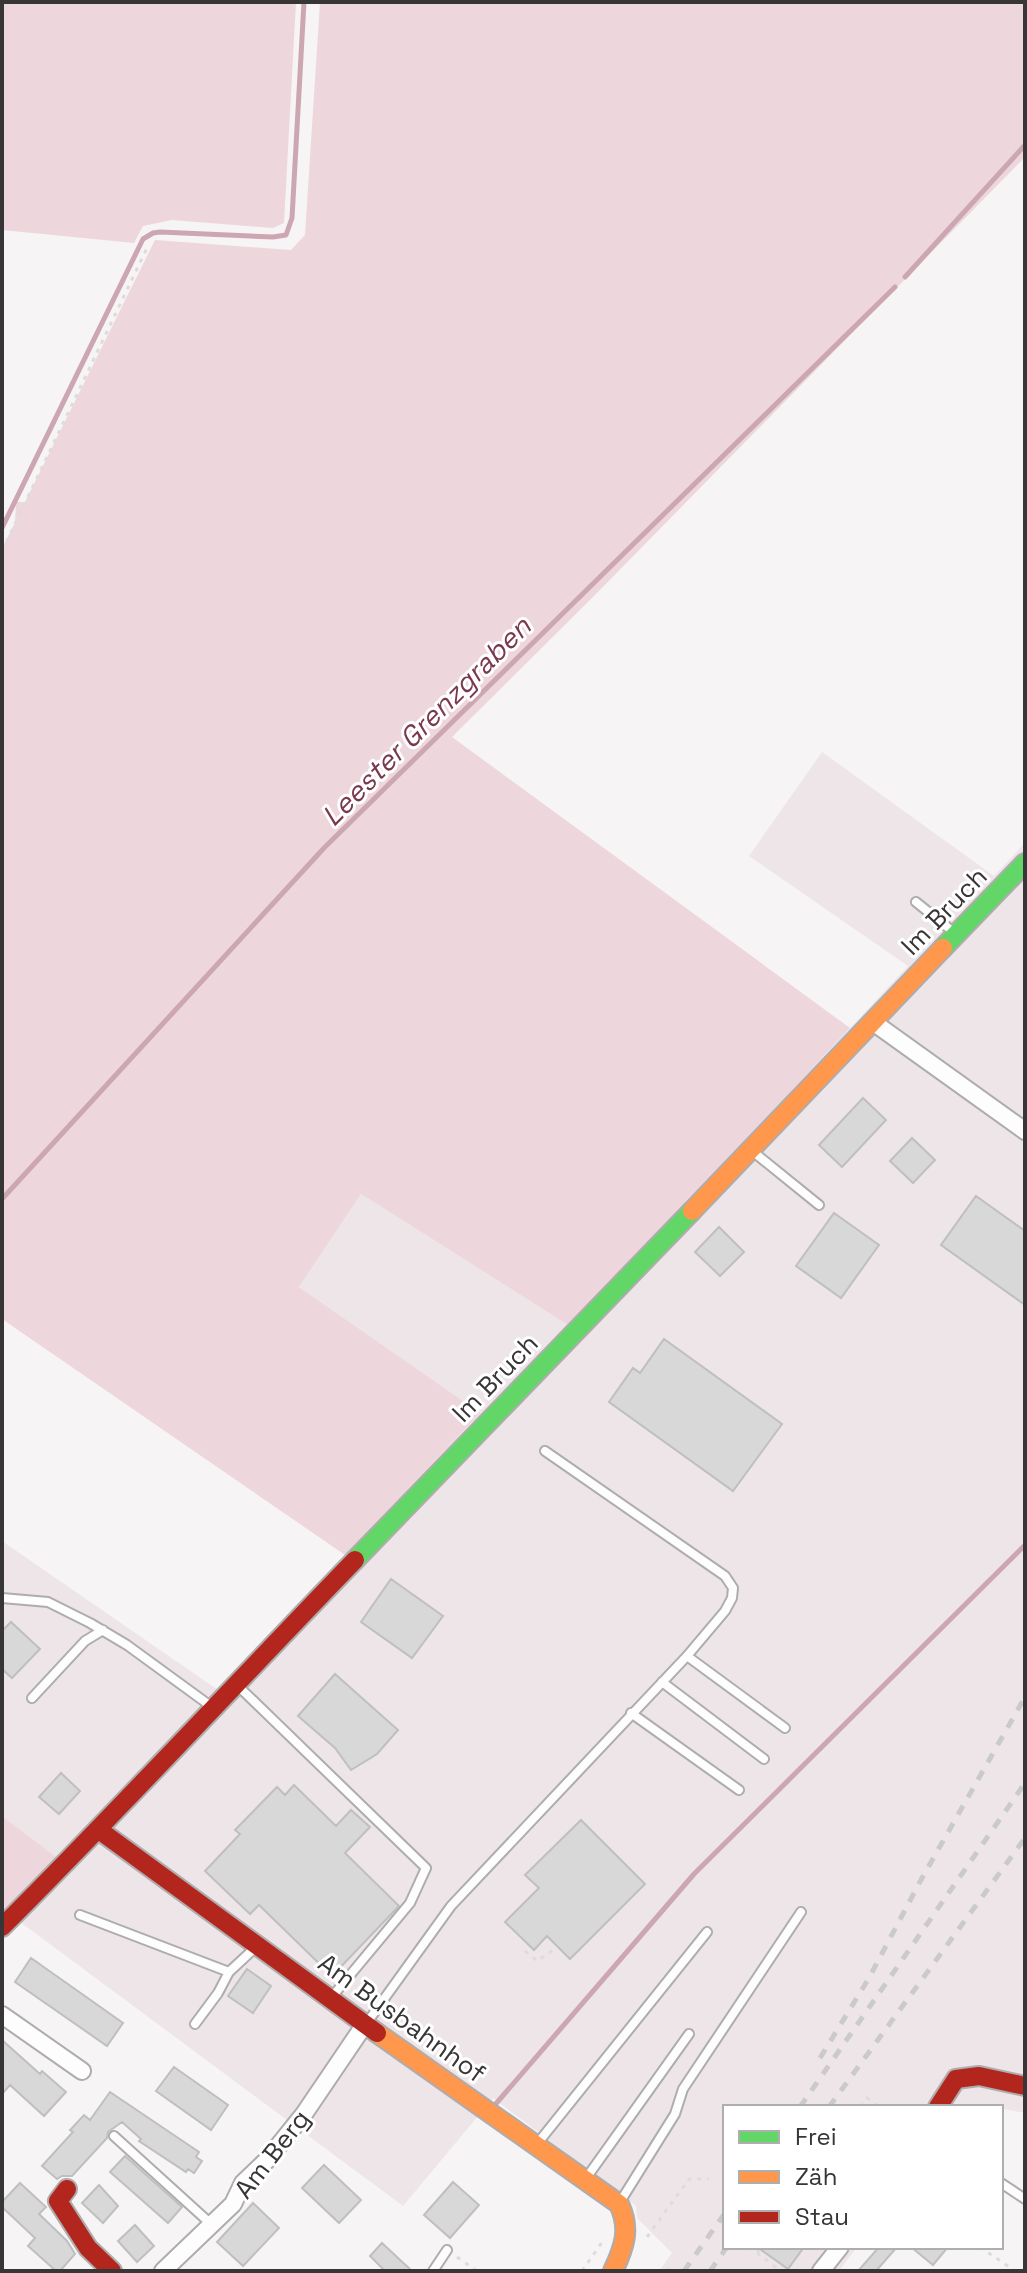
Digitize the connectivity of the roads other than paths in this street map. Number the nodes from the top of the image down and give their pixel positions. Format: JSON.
{"nodes":[{"id":1,"x":1025,"y":863,"type":"edge"},
{"id":2,"x":916,"y":902,"type":"dead end"},
{"id":3,"x":957,"y":934,"type":"junction"},
{"id":4,"x":873,"y":1022,"type":"junction"},
{"id":5,"x":1025,"y":1131,"type":"edge"},
{"id":6,"x":750,"y":1150,"type":"junction"},
{"id":7,"x":819,"y":1205,"type":"dead end"},
{"id":8,"x":545,"y":1451,"type":"dead end"},
{"id":9,"x":2,"y":1598,"type":"edge"},
{"id":10,"x":103,"y":1630,"type":"junction"},
{"id":11,"x":687,"y":1656,"type":"junction"},
{"id":12,"x":662,"y":1682,"type":"junction"},
{"id":13,"x":235,"y":1684,"type":"junction"},
{"id":14,"x":32,"y":1698,"type":"dead end"},
{"id":15,"x":213,"y":1708,"type":"junction"},
{"id":16,"x":631,"y":1713,"type":"junction"},
{"id":17,"x":785,"y":1728,"type":"dead end"},
{"id":18,"x":764,"y":1759,"type":"dead end"},
{"id":19,"x":739,"y":1790,"type":"dead end"},
{"id":20,"x":99,"y":1830,"type":"junction"},
{"id":21,"x":801,"y":1912,"type":"dead end"},
{"id":22,"x":80,"y":1915,"type":"dead end"},
{"id":23,"x":2,"y":1927,"type":"edge"},
{"id":24,"x":707,"y":1932,"type":"dead end"},
{"id":25,"x":258,"y":1946,"type":"junction"},
{"id":26,"x":229,"y":1972,"type":"junction"},
{"id":27,"x":330,"y":1999,"type":"junction"},
{"id":28,"x":2,"y":2015,"type":"edge"},
{"id":29,"x":195,"y":2024,"type":"dead end"},
{"id":30,"x":365,"y":2024,"type":"junction"},
{"id":31,"x":689,"y":2034,"type":"dead end"},
{"id":32,"x":82,"y":2071,"type":"dead end"},
{"id":33,"x":1025,"y":2086,"type":"edge"},
{"id":34,"x":939,"y":2105,"type":"edge"},
{"id":35,"x":114,"y":2136,"type":"dead end"},
{"id":36,"x":536,"y":2146,"type":"junction"},
{"id":37,"x":585,"y":2180,"type":"junction"},
{"id":38,"x":1003,"y":2184,"type":"edge"},
{"id":39,"x":67,"y":2189,"type":"dead end"},
{"id":40,"x":1025,"y":2199,"type":"edge"},
{"id":41,"x":619,"y":2204,"type":"junction"},
{"id":42,"x":211,"y":2224,"type":"junction"},
{"id":43,"x":838,"y":2249,"type":"edge"},
{"id":44,"x":447,"y":2250,"type":"road end"},
{"id":45,"x":112,"y":2271,"type":"edge"},
{"id":46,"x":163,"y":2271,"type":"edge"},
{"id":47,"x":433,"y":2271,"type":"edge"},
{"id":48,"x":613,"y":2271,"type":"edge"},
{"id":49,"x":821,"y":2271,"type":"edge"}],
"edges":[{"from":1,"to":3,"type":"street","name":"Im Bruch"},
{"from":2,"to":3,"type":"lane"},
{"from":3,"to":4,"type":"street","name":"Im Bruch"},
{"from":4,"to":5,"type":"street"},
{"from":4,"to":6,"type":"street","name":"Im Bruch"},
{"from":6,"to":7,"type":"lane"},
{"from":6,"to":13,"type":"street","name":"Im Bruch"},
{"from":8,"to":11,"type":"lane"},
{"from":9,"to":10,"type":"lane"},
{"from":10,"to":14,"type":"lane"},
{"from":10,"to":15,"type":"lane"},
{"from":11,"to":12,"type":"lane"},
{"from":11,"to":17,"type":"lane"},
{"from":12,"to":16,"type":"lane"},
{"from":12,"to":18,"type":"lane"},
{"from":13,"to":15,"type":"street","name":"Im Bruch"},
{"from":13,"to":27,"type":"lane"},
{"from":15,"to":20,"type":"street","name":"Im Bruch"},
{"from":16,"to":19,"type":"lane"},
{"from":16,"to":30,"type":"lane"},
{"from":20,"to":23,"type":"street","name":"Im Bruch"},
{"from":20,"to":25,"type":"street","name":"Am Busbahnhof"},
{"from":21,"to":41,"type":"lane"},
{"from":22,"to":26,"type":"lane"},
{"from":24,"to":36,"type":"lane"},
{"from":25,"to":26,"type":"lane"},
{"from":25,"to":27,"type":"street","name":"Am Busbahnhof"},
{"from":26,"to":29,"type":"lane"},
{"from":27,"to":30,"type":"street","name":"Am Busbahnhof"},
{"from":28,"to":32,"type":"street"},
{"from":30,"to":36,"type":"street","name":"Am Busbahnhof"},
{"from":30,"to":42,"type":"street","name":"Am Berg"},
{"from":31,"to":37,"type":"lane"},
{"from":33,"to":34,"type":"street"},
{"from":35,"to":42,"type":"lane"},
{"from":36,"to":37,"type":"street","name":"Am Busbahnhof"},
{"from":37,"to":41,"type":"street","name":"Am Busbahnhof"},
{"from":38,"to":40,"type":"lane"},
{"from":39,"to":45,"type":"street"},
{"from":41,"to":48,"type":"street"},
{"from":42,"to":46,"type":"street","name":"Am Berg"},
{"from":43,"to":49,"type":"street"},
{"from":44,"to":47,"type":"lane"}]}
